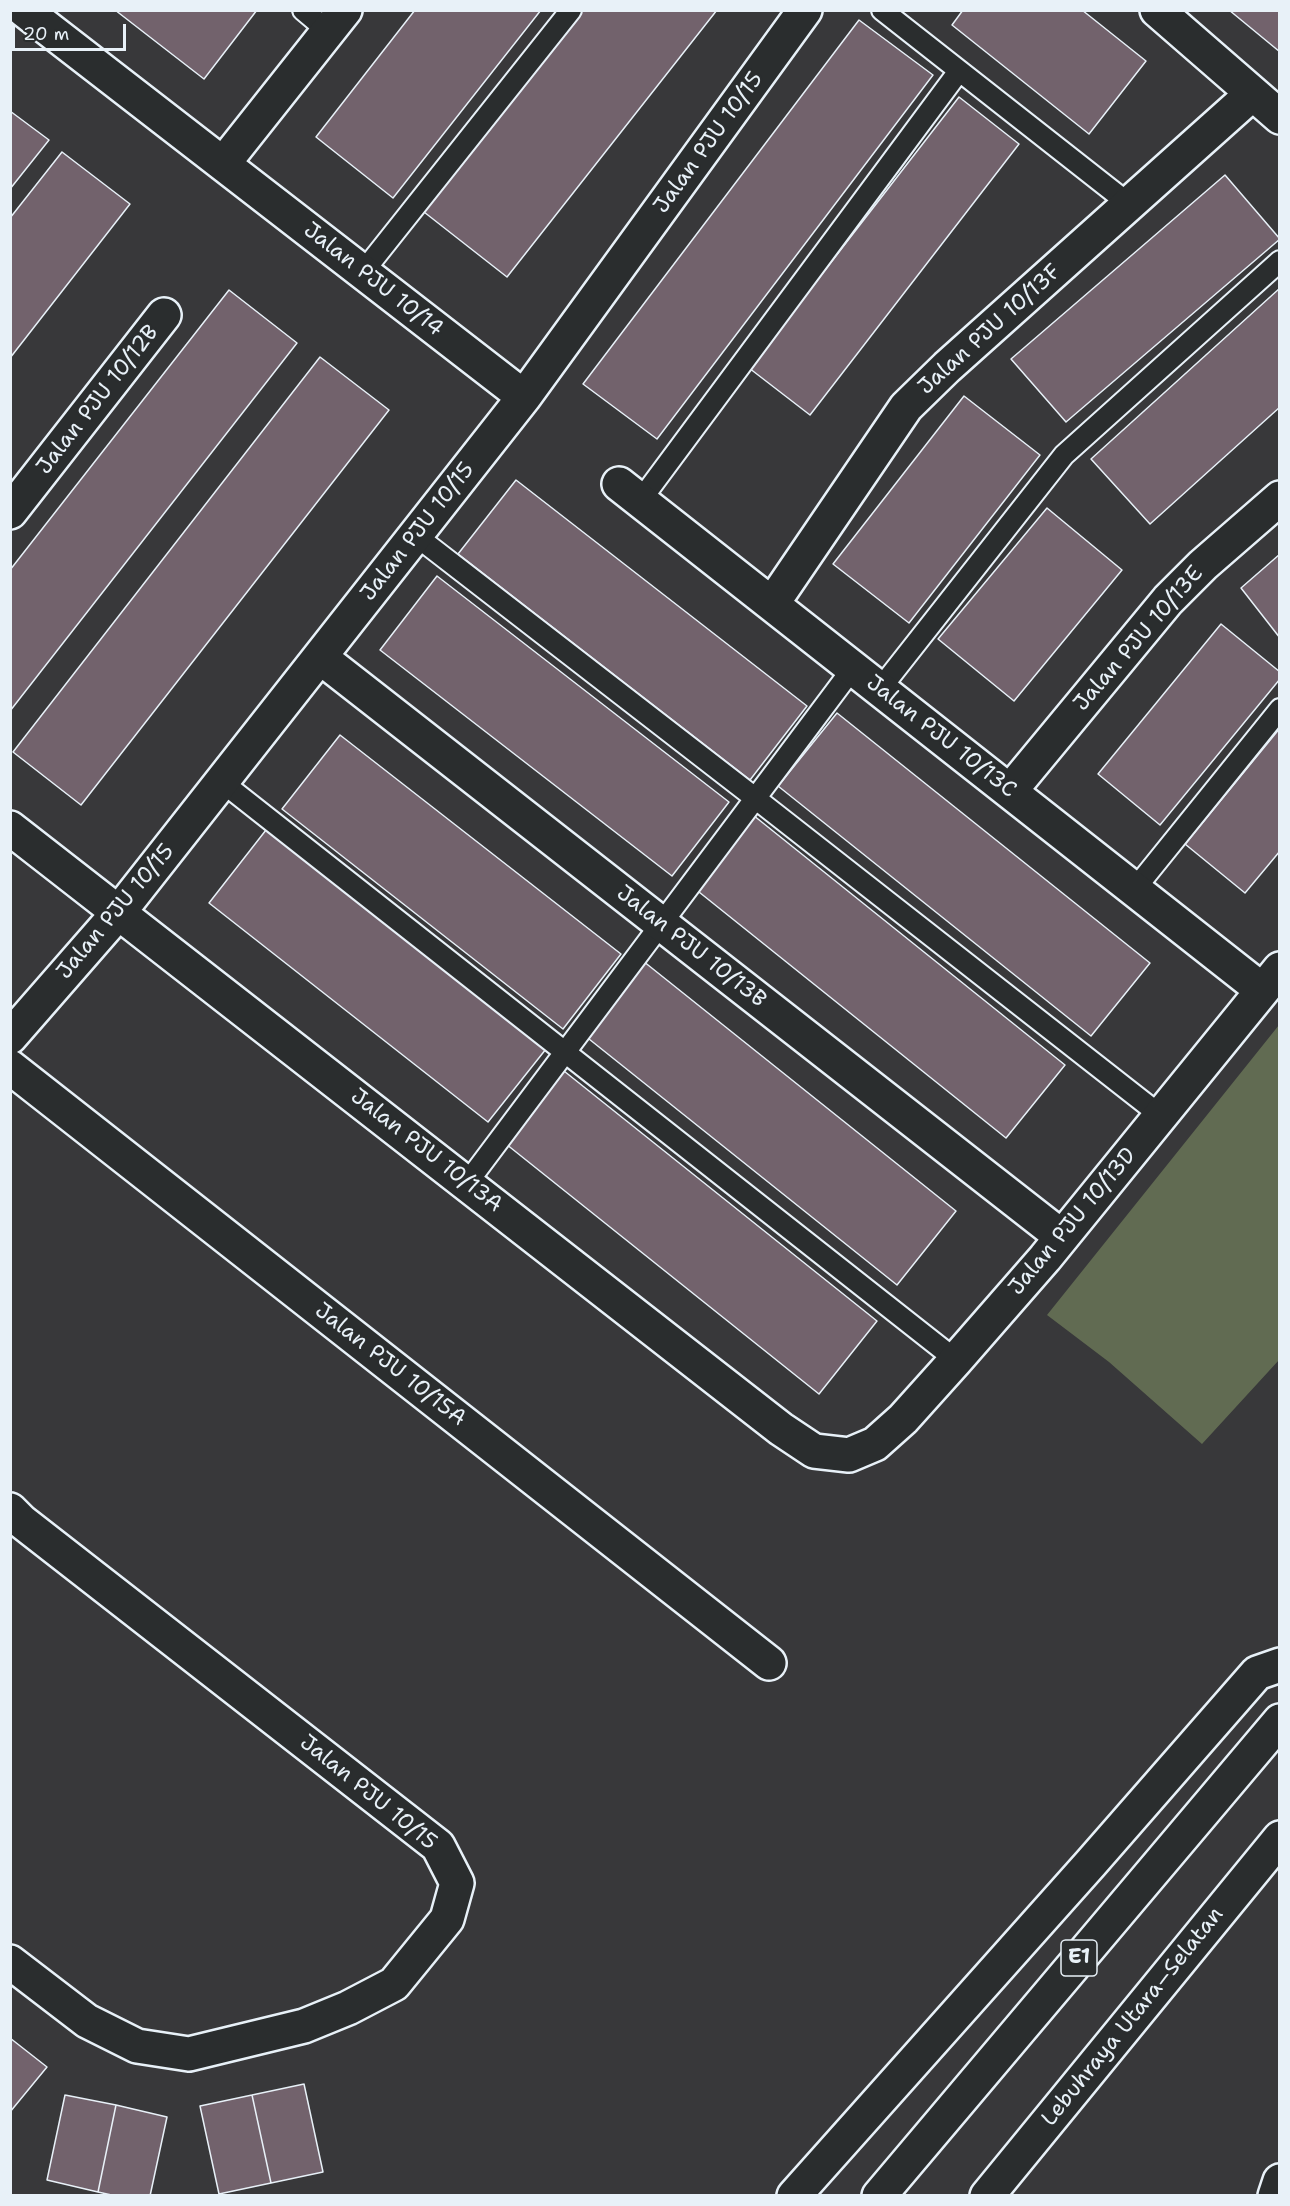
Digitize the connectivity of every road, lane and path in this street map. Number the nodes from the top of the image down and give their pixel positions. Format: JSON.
{"nodes":[{"id":1,"x":24,"y":10,"type":"edge"},
{"id":2,"x":303,"y":10,"type":"edge"},
{"id":3,"x":571,"y":10,"type":"edge"},
{"id":4,"x":805,"y":10,"type":"edge"},
{"id":5,"x":882,"y":10,"type":"edge"},
{"id":6,"x":1157,"y":10,"type":"edge"},
{"id":7,"x":337,"y":21,"type":"edge"},
{"id":8,"x":959,"y":71,"type":"junction"},
{"id":9,"x":1252,"y":94,"type":"junction"},
{"id":10,"x":1280,"y":117,"type":"edge"},
{"id":11,"x":223,"y":164,"type":"junction"},
{"id":12,"x":1129,"y":204,"type":"junction"},
{"id":13,"x":1280,"y":261,"type":"edge"},
{"id":14,"x":363,"y":272,"type":"junction"},
{"id":15,"x":164,"y":315,"type":"dead end"},
{"id":16,"x":524,"y":397,"type":"junction"},
{"id":17,"x":630,"y":492,"type":"joint"},
{"id":18,"x":1280,"y":498,"type":"edge"},
{"id":19,"x":10,"y":512,"type":"edge"},
{"id":20,"x":415,"y":535,"type":"junction"},
{"id":21,"x":772,"y":604,"type":"junction"},
{"id":22,"x":320,"y":657,"type":"junction"},
{"id":23,"x":853,"y":668,"type":"junction"},
{"id":24,"x":880,"y":690,"type":"junction"},
{"id":25,"x":1280,"y":709,"type":"edge"},
{"id":26,"x":222,"y":782,"type":"junction"},
{"id":27,"x":1010,"y":791,"type":"junction"},
{"id":28,"x":755,"y":798,"type":"junction"},
{"id":29,"x":10,"y":828,"type":"edge"},
{"id":30,"x":1134,"y":890,"type":"junction"},
{"id":31,"x":119,"y":912,"type":"junction"},
{"id":32,"x":661,"y":924,"type":"junction"},
{"id":33,"x":1271,"y":980,"type":"edge"},
{"id":34,"x":10,"y":1037,"type":"edge"},
{"id":35,"x":565,"y":1052,"type":"junction"},
{"id":36,"x":10,"y":1068,"type":"edge"},
{"id":37,"x":1161,"y":1116,"type":"junction"},
{"id":38,"x":467,"y":1183,"type":"junction"},
{"id":39,"x":1062,"y":1237,"type":"junction"},
{"id":40,"x":956,"y":1360,"type":"junction"},
{"id":41,"x":849,"y":1455,"type":"joint"},
{"id":42,"x":10,"y":1510,"type":"edge"},
{"id":43,"x":769,"y":1662,"type":"dead end"},
{"id":44,"x":1280,"y":1665,"type":"edge"},
{"id":45,"x":1280,"y":1721,"type":"edge"},
{"id":46,"x":1280,"y":1838,"type":"edge"},
{"id":47,"x":10,"y":1962,"type":"edge"},
{"id":48,"x":1280,"y":2181,"type":"edge"},
{"id":49,"x":794,"y":2196,"type":"edge"},
{"id":50,"x":879,"y":2196,"type":"edge"},
{"id":51,"x":987,"y":2196,"type":"edge"},
{"id":52,"x":1275,"y":2196,"type":"edge"}],
"edges":[{"from":1,"to":11,"type":"main road","name":"Jalan PJU 10/14"},
{"from":2,"to":7,"type":"lane"},
{"from":3,"to":14,"type":"lane"},
{"from":4,"to":16,"type":"main road","name":"Jalan PJU 10/15"},
{"from":5,"to":8,"type":"lane"},
{"from":6,"to":9,"type":"main road"},
{"from":7,"to":11,"type":"main road"},
{"from":8,"to":12,"type":"lane"},
{"from":8,"to":17,"type":"lane"},
{"from":9,"to":10,"type":"main road"},
{"from":9,"to":12,"type":"main road","name":"Jalan PJU 10/13F"},
{"from":11,"to":14,"type":"main road","name":"Jalan PJU 10/14"},
{"from":12,"to":21,"type":"main road","name":"Jalan PJU 10/13F"},
{"from":13,"to":24,"type":"lane"},
{"from":14,"to":16,"type":"main road","name":"Jalan PJU 10/14"},
{"from":15,"to":19,"type":"main road","name":"Jalan PJU 10/12B"},
{"from":16,"to":20,"type":"main road","name":"Jalan PJU 10/15"},
{"from":17,"to":21,"type":"main road","name":"Jalan PJU 10/13C"},
{"from":18,"to":27,"type":"main road","name":"Jalan PJU 10/13E"},
{"from":20,"to":22,"type":"main road","name":"Jalan PJU 10/15"},
{"from":20,"to":28,"type":"lane"},
{"from":21,"to":23,"type":"main road","name":"Jalan PJU 10/13C"},
{"from":22,"to":26,"type":"main road","name":"Jalan PJU 10/15"},
{"from":22,"to":32,"type":"main road","name":"Jalan PJU 10/13B"},
{"from":23,"to":24,"type":"main road","name":"Jalan PJU 10/13C"},
{"from":23,"to":28,"type":"lane"},
{"from":24,"to":27,"type":"main road","name":"Jalan PJU 10/13C"},
{"from":25,"to":30,"type":"lane"},
{"from":26,"to":31,"type":"main road","name":"Jalan PJU 10/15"},
{"from":26,"to":35,"type":"lane"},
{"from":27,"to":30,"type":"main road","name":"Jalan PJU 10/13C"},
{"from":28,"to":32,"type":"lane"},
{"from":28,"to":37,"type":"lane"},
{"from":29,"to":31,"type":"main road","name":"Jalan PJU 10/13A"},
{"from":30,"to":33,"type":"main road","name":"Jalan PJU 10/13C"},
{"from":31,"to":34,"type":"main road","name":"Jalan PJU 10/15"},
{"from":31,"to":38,"type":"main road","name":"Jalan PJU 10/13A"},
{"from":32,"to":35,"type":"lane"},
{"from":32,"to":39,"type":"main road","name":"Jalan PJU 10/13B"},
{"from":33,"to":37,"type":"main road","name":"Jalan PJU 10/13D"},
{"from":35,"to":38,"type":"lane"},
{"from":35,"to":40,"type":"lane"},
{"from":36,"to":43,"type":"main road","name":"Jalan PJU 10/15A"},
{"from":37,"to":39,"type":"main road","name":"Jalan PJU 10/13D"},
{"from":38,"to":41,"type":"main road","name":"Jalan PJU 10/13A"},
{"from":39,"to":40,"type":"main road","name":"Jalan PJU 10/13D"},
{"from":40,"to":41,"type":"main road","name":"Jalan PJU 10/13D"},
{"from":42,"to":47,"type":"main road","name":"Jalan PJU 10/15"},
{"from":44,"to":49,"type":"main road"},
{"from":45,"to":50,"type":"main road","number":"E1"},
{"from":46,"to":51,"type":"main road","name":"Lebuhraya Utara–Selatan"},
{"from":48,"to":52,"type":"main road"}]}
